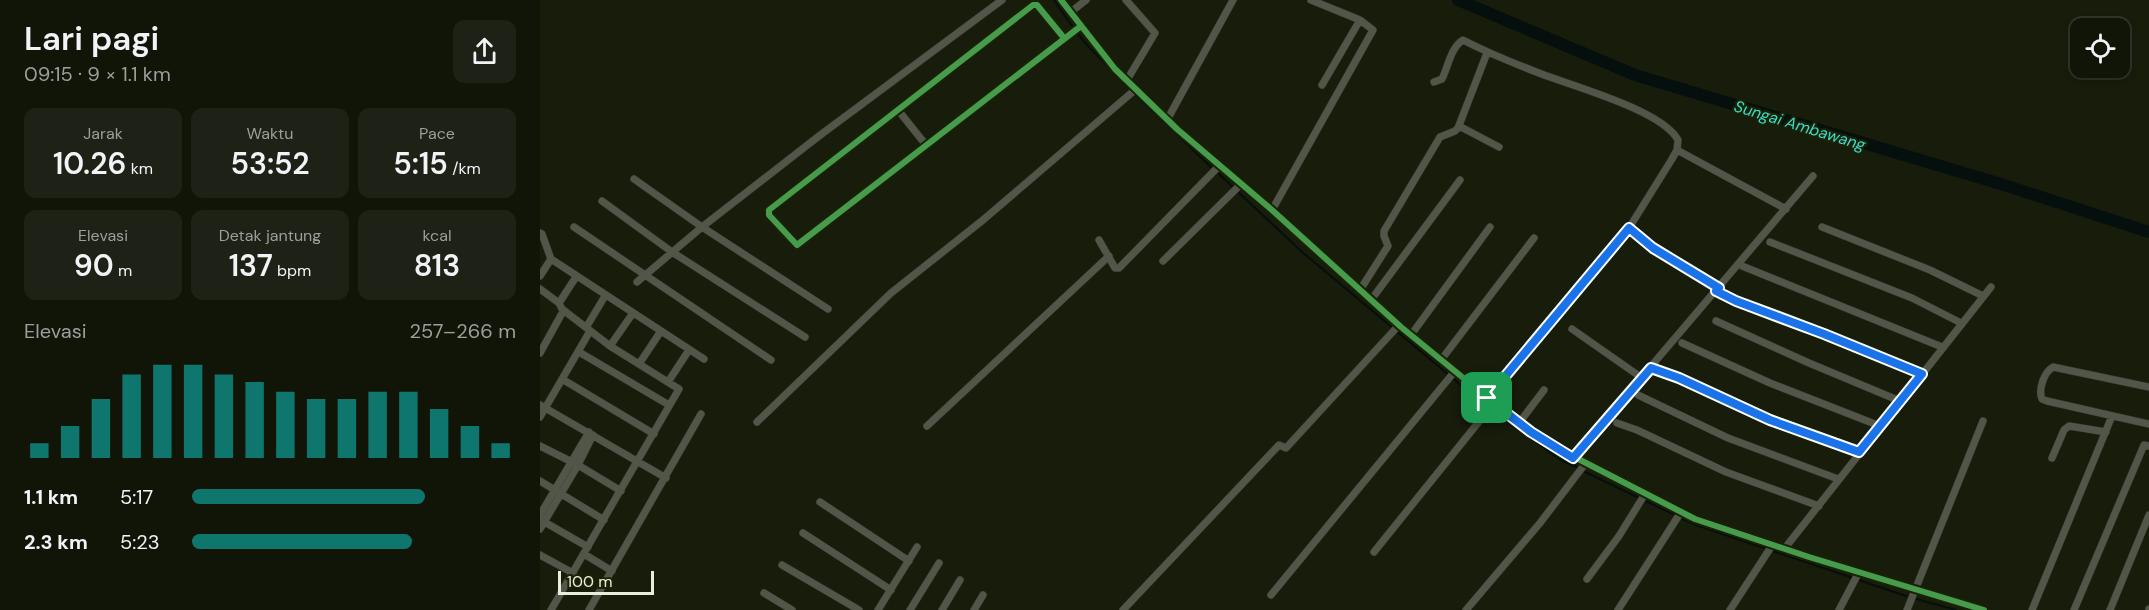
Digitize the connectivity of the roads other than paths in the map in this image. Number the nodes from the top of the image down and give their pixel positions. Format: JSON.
{"nodes":[{"id":1,"x":1002,"y":0,"type":"edge"},
{"id":2,"x":1061,"y":0,"type":"edge"},
{"id":3,"x":1086,"y":0,"type":"edge"},
{"id":4,"x":1126,"y":0,"type":"edge"},
{"id":5,"x":1233,"y":0,"type":"edge"},
{"id":6,"x":1311,"y":0,"type":"edge"},
{"id":7,"x":1071,"y":12,"type":"junction"},
{"id":8,"x":1360,"y":20,"type":"junction"},
{"id":9,"x":1081,"y":26,"type":"junction"},
{"id":10,"x":1064,"y":38,"type":"junction"},
{"id":11,"x":1487,"y":53,"type":"junction"},
{"id":12,"x":1127,"y":80,"type":"junction"},
{"id":13,"x":1434,"y":82,"type":"dead end"},
{"id":14,"x":1322,"y":85,"type":"dead end"},
{"id":15,"x":1136,"y":88,"type":"junction"},
{"id":16,"x":898,"y":110,"type":"junction"},
{"id":17,"x":1167,"y":120,"type":"junction"},
{"id":18,"x":1459,"y":126,"type":"junction"},
{"id":19,"x":926,"y":145,"type":"junction"},
{"id":20,"x":1499,"y":147,"type":"dead end"},
{"id":21,"x":1677,"y":150,"type":"junction"},
{"id":22,"x":1219,"y":166,"type":"junction"},
{"id":23,"x":1813,"y":176,"type":"dead end"},
{"id":24,"x":634,"y":179,"type":"dead end"},
{"id":25,"x":1460,"y":180,"type":"dead end"},
{"id":26,"x":1241,"y":184,"type":"junction"},
{"id":27,"x":602,"y":201,"type":"dead end"},
{"id":28,"x":1786,"y":209,"type":"junction"},
{"id":29,"x":1272,"y":210,"type":"junction"},
{"id":30,"x":574,"y":227,"type":"dead end"},
{"id":31,"x":702,"y":227,"type":"junction"},
{"id":32,"x":1490,"y":227,"type":"dead end"},
{"id":33,"x":1822,"y":227,"type":"dead end"},
{"id":34,"x":1629,"y":228,"type":"junction"},
{"id":35,"x":540,"y":233,"type":"edge"},
{"id":36,"x":1534,"y":238,"type":"dead end"},
{"id":37,"x":1099,"y":240,"type":"dead end"},
{"id":38,"x":1770,"y":242,"type":"dead end"},
{"id":39,"x":672,"y":252,"type":"junction"},
{"id":40,"x":1109,"y":256,"type":"junction"},
{"id":41,"x":551,"y":259,"type":"junction"},
{"id":42,"x":1163,"y":261,"type":"dead end"},
{"id":43,"x":1742,"y":266,"type":"dead end"},
{"id":44,"x":645,"y":275,"type":"junction"},
{"id":45,"x":540,"y":276,"type":"edge"},
{"id":46,"x":576,"y":277,"type":"junction"},
{"id":47,"x":637,"y":282,"type":"dead end"},
{"id":48,"x":1991,"y":287,"type":"dead end"},
{"id":49,"x":540,"y":289,"type":"edge"},
{"id":50,"x":1717,"y":289,"type":"junction"},
{"id":51,"x":1360,"y":290,"type":"junction"},
{"id":52,"x":605,"y":296,"type":"junction"},
{"id":53,"x":1983,"y":296,"type":"junction"},
{"id":54,"x":1371,"y":300,"type":"junction"},
{"id":55,"x":559,"y":303,"type":"junction"},
{"id":56,"x":828,"y":309,"type":"dead end"},
{"id":57,"x":633,"y":313,"type":"junction"},
{"id":58,"x":561,"y":315,"type":"dead end"},
{"id":59,"x":1716,"y":321,"type":"dead end"},
{"id":60,"x":1961,"y":323,"type":"junction"},
{"id":61,"x":1399,"y":325,"type":"junction"},
{"id":62,"x":588,"y":328,"type":"junction"},
{"id":63,"x":1572,"y":329,"type":"dead end"},
{"id":64,"x":661,"y":331,"type":"junction"},
{"id":65,"x":1411,"y":335,"type":"junction"},
{"id":66,"x":805,"y":337,"type":"dead end"},
{"id":67,"x":1682,"y":343,"type":"dead end"},
{"id":68,"x":610,"y":346,"type":"junction"},
{"id":69,"x":1942,"y":347,"type":"junction"},
{"id":70,"x":689,"y":350,"type":"junction"},
{"id":71,"x":579,"y":351,"type":"junction"},
{"id":72,"x":540,"y":353,"type":"edge"},
{"id":73,"x":704,"y":359,"type":"dead end"},
{"id":74,"x":771,"y":360,"type":"dead end"},
{"id":75,"x":1441,"y":360,"type":"junction"},
{"id":76,"x":639,"y":364,"type":"junction"},
{"id":77,"x":1651,"y":368,"type":"junction"},
{"id":78,"x":1455,"y":371,"type":"junction"},
{"id":79,"x":1922,"y":374,"type":"junction"},
{"id":80,"x":1642,"y":378,"type":"junction"},
{"id":81,"x":562,"y":379,"type":"junction"},
{"id":82,"x":668,"y":382,"type":"junction"},
{"id":83,"x":2149,"y":387,"type":"edge"},
{"id":84,"x":1544,"y":390,"type":"dead end"},
{"id":85,"x":1638,"y":395,"type":"dead end"},
{"id":86,"x":1490,"y":400,"type":"junction"},
{"id":87,"x":1900,"y":401,"type":"junction"},
{"id":88,"x":669,"y":405,"type":"junction"},
{"id":89,"x":543,"y":407,"type":"edge"},
{"id":90,"x":701,"y":414,"type":"dead end"},
{"id":91,"x":2112,"y":416,"type":"junction"},
{"id":92,"x":540,"y":417,"type":"edge"},
{"id":93,"x":1983,"y":421,"type":"dead end"},
{"id":94,"x":757,"y":422,"type":"dead end"},
{"id":95,"x":1519,"y":423,"type":"junction"},
{"id":96,"x":1617,"y":423,"type":"dead end"},
{"id":97,"x":2149,"y":424,"type":"edge"},
{"id":98,"x":927,"y":426,"type":"dead end"},
{"id":99,"x":1880,"y":426,"type":"junction"},
{"id":100,"x":2106,"y":432,"type":"junction"},
{"id":101,"x":591,"y":433,"type":"junction"},
{"id":102,"x":654,"y":435,"type":"junction"},
{"id":103,"x":540,"y":446,"type":"edge"},
{"id":104,"x":2149,"y":446,"type":"edge"},
{"id":105,"x":1859,"y":452,"type":"junction"},
{"id":106,"x":1573,"y":458,"type":"junction"},
{"id":107,"x":2052,"y":458,"type":"dead end"},
{"id":108,"x":570,"y":461,"type":"junction"},
{"id":109,"x":638,"y":461,"type":"junction"},
{"id":110,"x":1585,"y":464,"type":"junction"},
{"id":111,"x":578,"y":465,"type":"junction"},
{"id":112,"x":666,"y":478,"type":"junction"},
{"id":113,"x":1838,"y":479,"type":"junction"},
{"id":114,"x":540,"y":481,"type":"edge"},
{"id":115,"x":621,"y":491,"type":"junction"},
{"id":116,"x":557,"y":492,"type":"junction"},
{"id":117,"x":1645,"y":494,"type":"junction"},
{"id":118,"x":820,"y":502,"type":"dead end"},
{"id":119,"x":1819,"y":506,"type":"junction"},
{"id":120,"x":1681,"y":512,"type":"junction"},
{"id":121,"x":2149,"y":515,"type":"edge"},
{"id":122,"x":604,"y":520,"type":"junction"},
{"id":123,"x":541,"y":521,"type":"edge"},
{"id":124,"x":803,"y":533,"type":"dead end"},
{"id":125,"x":1773,"y":544,"type":"junction"},
{"id":126,"x":918,"y":548,"type":"dead end"},
{"id":127,"x":1785,"y":548,"type":"junction"},
{"id":128,"x":586,"y":551,"type":"junction"},
{"id":129,"x":1374,"y":552,"type":"dead end"},
{"id":130,"x":540,"y":555,"type":"edge"},
{"id":131,"x":909,"y":561,"type":"junction"},
{"id":132,"x":939,"y":563,"type":"dead end"},
{"id":133,"x":782,"y":565,"type":"dead end"},
{"id":134,"x":612,"y":571,"type":"junction"},
{"id":135,"x":1859,"y":572,"type":"junction"},
{"id":136,"x":573,"y":573,"type":"junction"},
{"id":137,"x":1587,"y":579,"type":"dead end"},
{"id":138,"x":960,"y":580,"type":"dead end"},
{"id":139,"x":891,"y":590,"type":"junction"},
{"id":140,"x":764,"y":593,"type":"dead end"},
{"id":141,"x":1914,"y":594,"type":"junction"},
{"id":142,"x":983,"y":595,"type":"dead end"},
{"id":143,"x":1271,"y":595,"type":"dead end"},
{"id":144,"x":1966,"y":608,"type":"edge"},
{"id":145,"x":551,"y":610,"type":"edge"},
{"id":146,"x":589,"y":610,"type":"edge"},
{"id":147,"x":792,"y":610,"type":"edge"},
{"id":148,"x":859,"y":610,"type":"edge"},
{"id":149,"x":878,"y":610,"type":"edge"},
{"id":150,"x":909,"y":610,"type":"edge"},
{"id":151,"x":942,"y":610,"type":"edge"},
{"id":152,"x":974,"y":610,"type":"edge"},
{"id":153,"x":1123,"y":610,"type":"edge"},
{"id":154,"x":1466,"y":610,"type":"edge"},
{"id":155,"x":1618,"y":610,"type":"edge"},
{"id":156,"x":1730,"y":610,"type":"edge"},
{"id":157,"x":1839,"y":610,"type":"edge"},
{"id":158,"x":1907,"y":610,"type":"edge"},
{"id":159,"x":1984,"y":610,"type":"edge"},
{"id":160,"x":2032,"y":610,"type":"edge"},
{"id":161,"x":2074,"y":610,"type":"edge"},
{"id":162,"x":2110,"y":610,"type":"edge"}],
"edges":[{"from":1,"to":31,"type":"street"},
{"from":2,"to":7,"type":"street"},
{"from":3,"to":7,"type":"street"},
{"from":4,"to":12,"type":"street"},
{"from":5,"to":17,"type":"street"},
{"from":6,"to":8,"type":"street"},
{"from":7,"to":9,"type":"street"},
{"from":8,"to":14,"type":"street"},
{"from":8,"to":29,"type":"street"},
{"from":9,"to":10,"type":"street"},
{"from":9,"to":12,"type":"street"},
{"from":10,"to":16,"type":"street"},
{"from":10,"to":19,"type":"street"},
{"from":11,"to":13,"type":"street"},
{"from":11,"to":18,"type":"street"},
{"from":11,"to":21,"type":"street"},
{"from":12,"to":15,"type":"street"},
{"from":15,"to":17,"type":"street"},
{"from":15,"to":94,"type":"street"},
{"from":16,"to":19,"type":"street"},
{"from":16,"to":19,"type":"street"},
{"from":17,"to":22,"type":"street"},
{"from":18,"to":20,"type":"street"},
{"from":18,"to":51,"type":"street"},
{"from":21,"to":28,"type":"street"},
{"from":21,"to":34,"type":"street"},
{"from":22,"to":26,"type":"street"},
{"from":22,"to":40,"type":"street"},
{"from":23,"to":28,"type":"street"},
{"from":24,"to":31,"type":"street"},
{"from":25,"to":54,"type":"street"},
{"from":26,"to":29,"type":"street"},
{"from":26,"to":42,"type":"street"},
{"from":27,"to":39,"type":"street"},
{"from":28,"to":50,"type":"street"},
{"from":29,"to":51,"type":"street"},
{"from":30,"to":44,"type":"street"},
{"from":31,"to":39,"type":"street"},
{"from":31,"to":56,"type":"street"},
{"from":32,"to":65,"type":"street"},
{"from":33,"to":53,"type":"street"},
{"from":34,"to":50,"type":"street"},
{"from":34,"to":86,"type":"street"},
{"from":35,"to":41,"type":"street"},
{"from":36,"to":75,"type":"street"},
{"from":37,"to":40,"type":"street"},
{"from":38,"to":60,"type":"street"},
{"from":39,"to":44,"type":"street"},
{"from":39,"to":66,"type":"street"},
{"from":40,"to":98,"type":"street"},
{"from":41,"to":45,"type":"street"},
{"from":41,"to":46,"type":"street"},
{"from":43,"to":69,"type":"street"},
{"from":44,"to":47,"type":"street"},
{"from":44,"to":74,"type":"street"},
{"from":46,"to":52,"type":"street"},
{"from":46,"to":55,"type":"street"},
{"from":48,"to":53,"type":"street"},
{"from":49,"to":55,"type":"street"},
{"from":50,"to":77,"type":"street"},
{"from":50,"to":79,"type":"street"},
{"from":51,"to":54,"type":"street"},
{"from":52,"to":57,"type":"street"},
{"from":52,"to":62,"type":"street"},
{"from":53,"to":60,"type":"street"},
{"from":54,"to":61,"type":"street"},
{"from":55,"to":62,"type":"street"},
{"from":57,"to":64,"type":"street"},
{"from":57,"to":68,"type":"street"},
{"from":58,"to":72,"type":"street"},
{"from":59,"to":87,"type":"street"},
{"from":60,"to":69,"type":"street"},
{"from":61,"to":65,"type":"street"},
{"from":61,"to":153,"type":"street"},
{"from":62,"to":68,"type":"street"},
{"from":62,"to":71,"type":"street"},
{"from":63,"to":80,"type":"street"},
{"from":64,"to":70,"type":"street"},
{"from":64,"to":76,"type":"street"},
{"from":65,"to":75,"type":"street"},
{"from":67,"to":99,"type":"street"},
{"from":68,"to":76,"type":"street"},
{"from":69,"to":79,"type":"street"},
{"from":70,"to":73,"type":"street"},
{"from":70,"to":82,"type":"street"},
{"from":71,"to":81,"type":"street"},
{"from":71,"to":88,"type":"street"},
{"from":75,"to":78,"type":"street"},
{"from":76,"to":82,"type":"street"},
{"from":77,"to":80,"type":"street"},
{"from":77,"to":105,"type":"street"},
{"from":78,"to":86,"type":"street"},
{"from":78,"to":143,"type":"street"},
{"from":79,"to":87,"type":"street"},
{"from":80,"to":106,"type":"street"},
{"from":81,"to":89,"type":"street"},
{"from":81,"to":102,"type":"street"},
{"from":82,"to":88,"type":"street"},
{"from":83,"to":91,"type":"street"},
{"from":84,"to":95,"type":"street"},
{"from":85,"to":113,"type":"street"},
{"from":86,"to":95,"type":"street"},
{"from":86,"to":129,"type":"street"},
{"from":87,"to":99,"type":"street"},
{"from":88,"to":102,"type":"street"},
{"from":89,"to":92,"type":"street"},
{"from":89,"to":101,"type":"street"},
{"from":90,"to":112,"type":"street"},
{"from":91,"to":97,"type":"street"},
{"from":91,"to":100,"type":"street"},
{"from":93,"to":141,"type":"street"},
{"from":95,"to":106,"type":"street"},
{"from":96,"to":119,"type":"street"},
{"from":99,"to":105,"type":"street"},
{"from":100,"to":107,"type":"street"},
{"from":100,"to":160,"type":"street"},
{"from":101,"to":108,"type":"street"},
{"from":101,"to":109,"type":"street"},
{"from":101,"to":111,"type":"street"},
{"from":102,"to":109,"type":"street"},
{"from":103,"to":108,"type":"street"},
{"from":104,"to":161,"type":"street"},
{"from":105,"to":113,"type":"street"},
{"from":106,"to":110,"type":"street"},
{"from":108,"to":111,"type":"street"},
{"from":108,"to":116,"type":"street"},
{"from":109,"to":112,"type":"street"},
{"from":109,"to":115,"type":"street"},
{"from":110,"to":117,"type":"street"},
{"from":110,"to":154,"type":"street"},
{"from":111,"to":115,"type":"street"},
{"from":111,"to":116,"type":"street"},
{"from":112,"to":134,"type":"street"},
{"from":113,"to":119,"type":"street"},
{"from":114,"to":116,"type":"street"},
{"from":115,"to":122,"type":"street"},
{"from":116,"to":122,"type":"street"},
{"from":116,"to":123,"type":"street"},
{"from":117,"to":120,"type":"street"},
{"from":117,"to":137,"type":"street"},
{"from":118,"to":131,"type":"street"},
{"from":119,"to":127,"type":"street"},
{"from":120,"to":125,"type":"street"},
{"from":120,"to":155,"type":"street"},
{"from":121,"to":162,"type":"street"},
{"from":122,"to":128,"type":"street"},
{"from":123,"to":128,"type":"street"},
{"from":124,"to":139,"type":"street"},
{"from":125,"to":127,"type":"street"},
{"from":125,"to":156,"type":"street"},
{"from":126,"to":131,"type":"street"},
{"from":127,"to":135,"type":"street"},
{"from":128,"to":134,"type":"street"},
{"from":128,"to":136,"type":"street"},
{"from":130,"to":136,"type":"street"},
{"from":131,"to":139,"type":"street"},
{"from":132,"to":150,"type":"street"},
{"from":133,"to":148,"type":"street"},
{"from":134,"to":146,"type":"street"},
{"from":135,"to":141,"type":"street"},
{"from":135,"to":157,"type":"street"},
{"from":136,"to":145,"type":"street"},
{"from":138,"to":151,"type":"street"},
{"from":139,"to":149,"type":"street"},
{"from":140,"to":147,"type":"street"},
{"from":141,"to":144,"type":"street"},
{"from":141,"to":158,"type":"street"},
{"from":142,"to":152,"type":"street"},
{"from":144,"to":159,"type":"street"}]}
